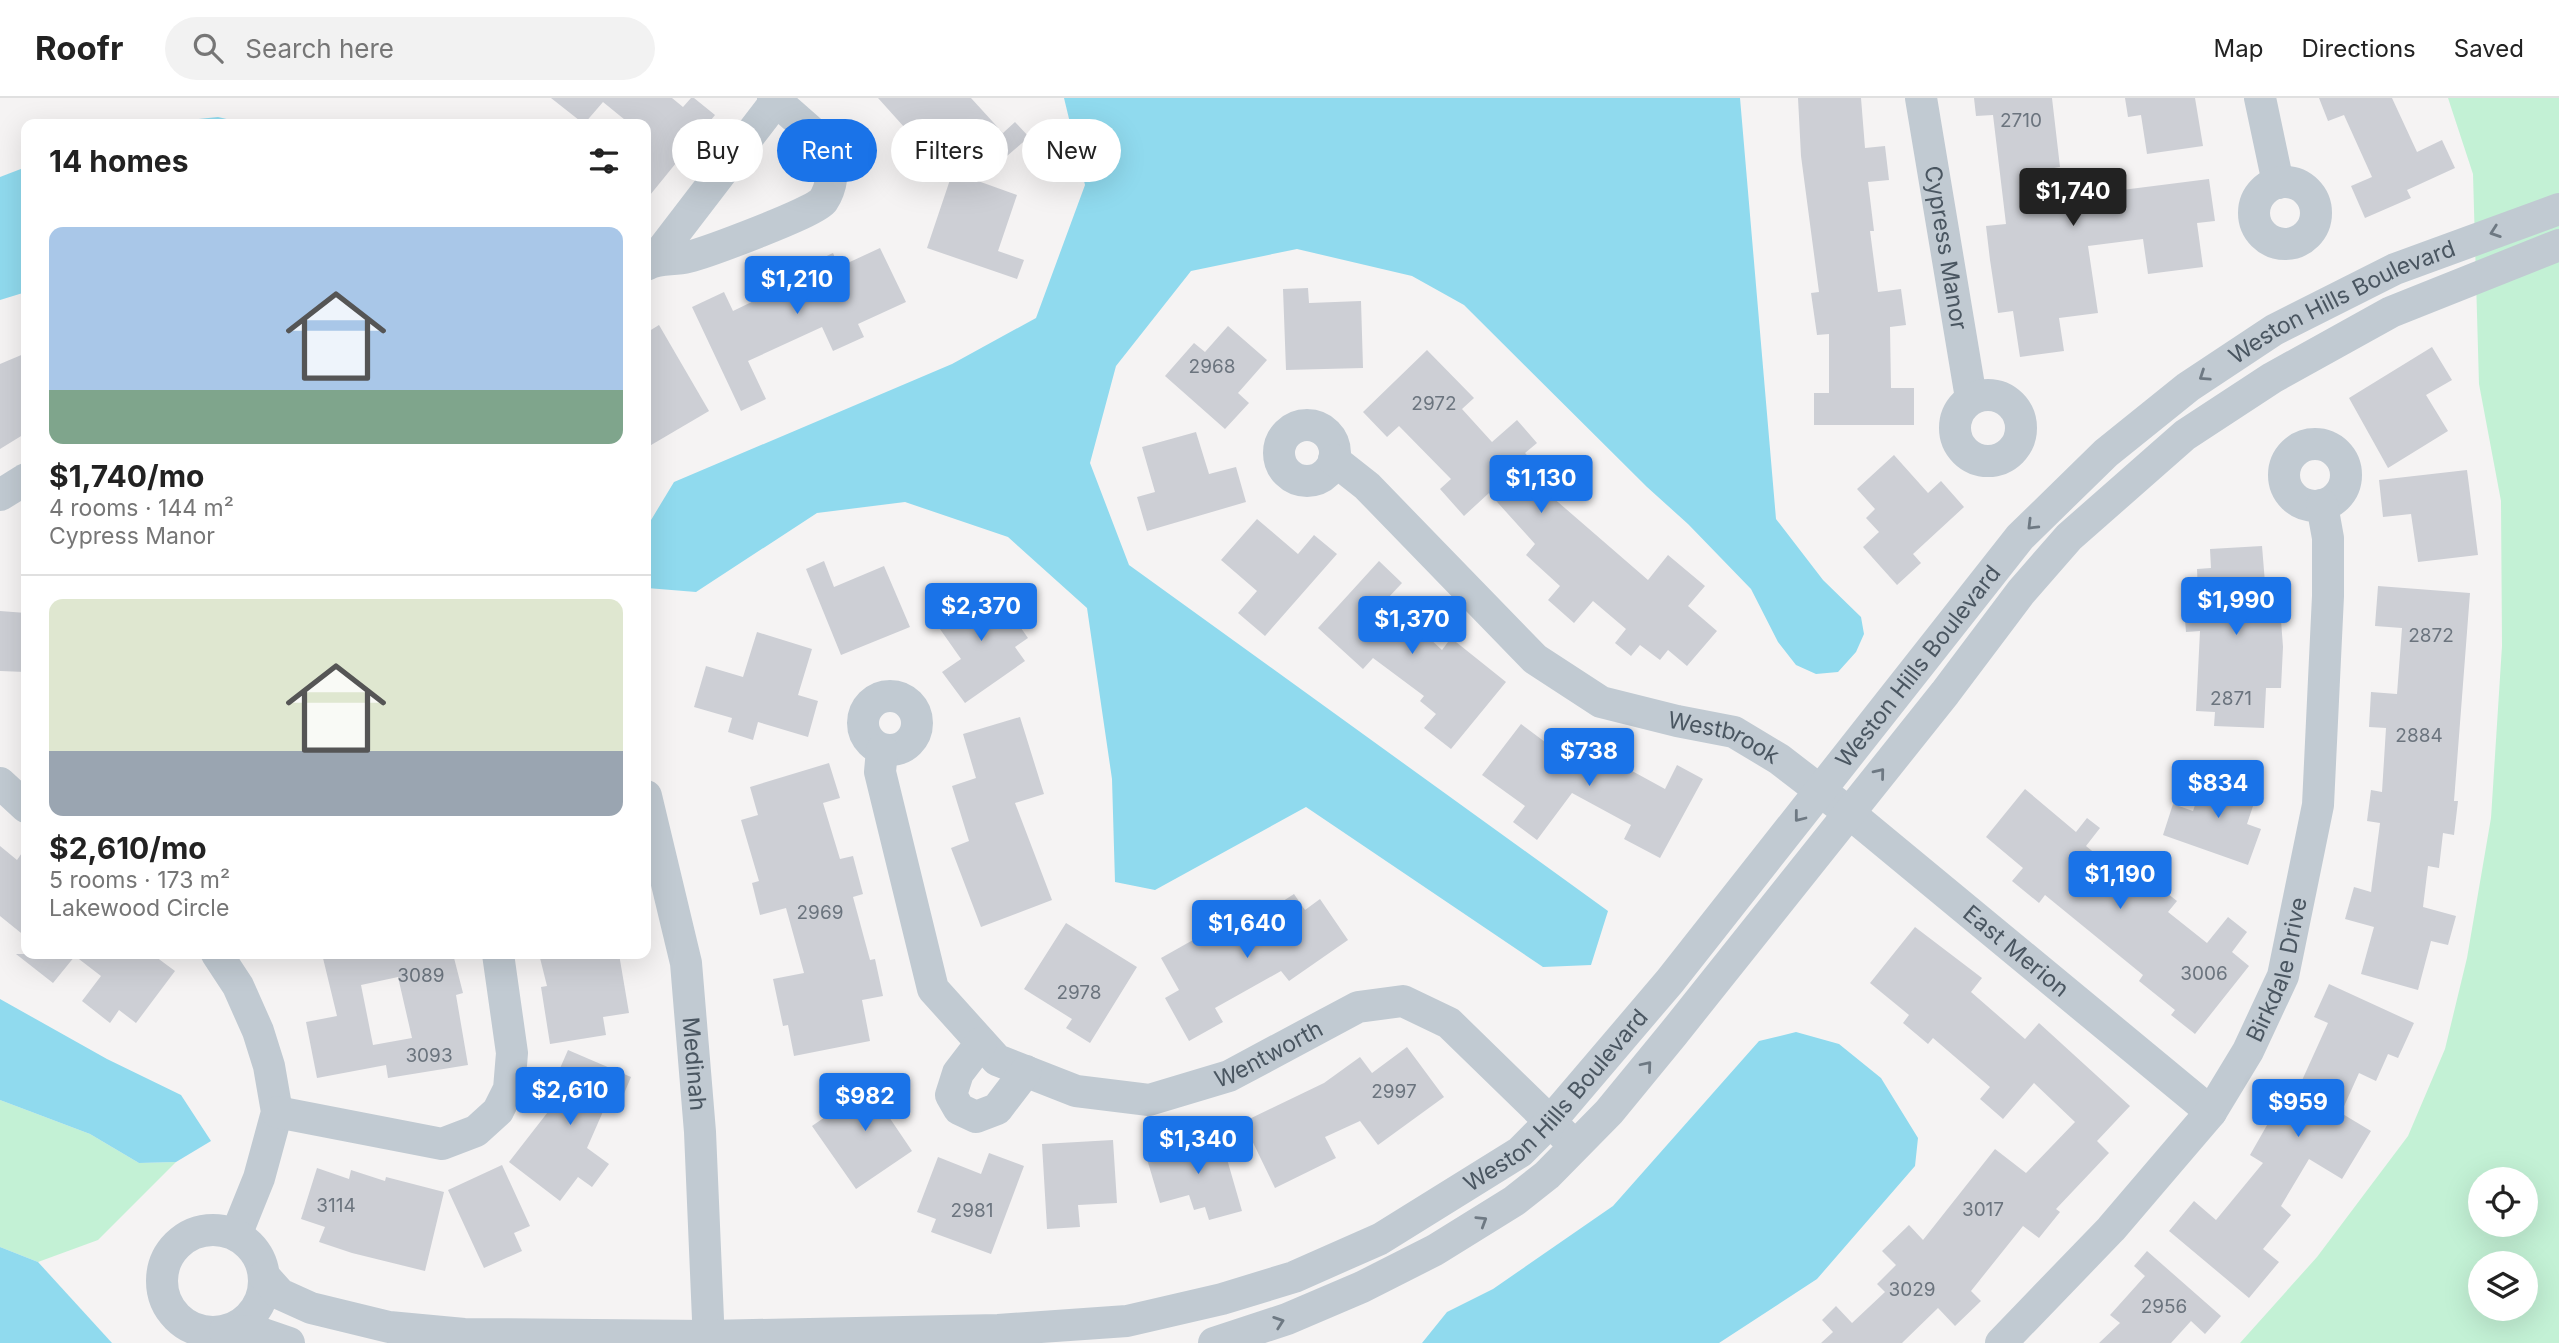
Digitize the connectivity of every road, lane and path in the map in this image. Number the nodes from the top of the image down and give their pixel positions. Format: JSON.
{"nodes":[{"id":1,"x":1921,"y":98,"type":"edge"},
{"id":2,"x":2260,"y":98,"type":"edge"},
{"id":3,"x":774,"y":100,"type":"edge"},
{"id":4,"x":2278,"y":183,"type":"dead end"},
{"id":5,"x":2559,"y":209,"type":"edge"},
{"id":6,"x":2559,"y":245,"type":"edge"},
{"id":7,"x":651,"y":262,"type":"edge"},
{"id":8,"x":1971,"y":398,"type":"dead end"},
{"id":9,"x":1334,"y":460,"type":"dead end"},
{"id":10,"x":21,"y":482,"type":"edge"},
{"id":11,"x":0,"y":495,"type":"edge"},
{"id":12,"x":2322,"y":505,"type":"dead end"},
{"id":13,"x":882,"y":750,"type":"dead end"},
{"id":14,"x":0,"y":783,"type":"edge"},
{"id":15,"x":1821,"y":790,"type":"junction"},
{"id":16,"x":21,"y":802,"type":"edge"},
{"id":17,"x":1849,"y":812,"type":"junction"},
{"id":18,"x":651,"y":817,"type":"edge"},
{"id":19,"x":220,"y":959,"type":"edge"},
{"id":20,"x":499,"y":959,"type":"edge"},
{"id":21,"x":981,"y":1043,"type":"junction"},
{"id":22,"x":1026,"y":1071,"type":"junction"},
{"id":23,"x":277,"y":1112,"type":"junction"},
{"id":24,"x":2211,"y":1112,"type":"junction"},
{"id":25,"x":1549,"y":1124,"type":"junction"},
{"id":26,"x":1577,"y":1146,"type":"junction"},
{"id":27,"x":236,"y":1235,"type":"junction"},
{"id":28,"x":264,"y":1276,"type":"junction"},
{"id":29,"x":208,"y":1335,"type":"edge"},
{"id":30,"x":709,"y":1340,"type":"edge"},
{"id":31,"x":289,"y":1343,"type":"edge"},
{"id":32,"x":1214,"y":1343,"type":"edge"},
{"id":33,"x":2001,"y":1343,"type":"edge"}],
"edges":[{"from":1,"to":8,"type":"street","name":"Cypress Manor"},
{"from":2,"to":4,"type":"street"},
{"from":3,"to":7,"type":"street"},
{"from":3,"to":7,"type":"street"},
{"from":5,"to":15,"type":"street","name":"Weston Hills Boulevard","one_way":true},
{"from":17,"to":6,"type":"street","name":"Weston Hills Boulevard","one_way":true},
{"from":9,"to":15,"type":"street","name":"Westbrook"},
{"from":10,"to":11,"type":"street"},
{"from":12,"to":24,"type":"street","name":"Birkdale Drive"},
{"from":13,"to":21,"type":"street","name":"Wentworth"},
{"from":14,"to":16,"type":"street"},
{"from":15,"to":17,"type":"street","name":"East Merion"},
{"from":15,"to":25,"type":"street","name":"Weston Hills Boulevard","one_way":true},
{"from":17,"to":24,"type":"street","name":"East Merion"},
{"from":26,"to":17,"type":"street","name":"Weston Hills Boulevard","one_way":true},
{"from":18,"to":30,"type":"street","name":"Medinah"},
{"from":19,"to":23,"type":"street"},
{"from":20,"to":23,"type":"street"},
{"from":21,"to":22,"type":"street","name":"Wentworth"},
{"from":21,"to":22,"type":"street"},
{"from":22,"to":25,"type":"street","name":"Wentworth"},
{"from":23,"to":27,"type":"street"},
{"from":24,"to":33,"type":"street","name":"Birkdale Drive"},
{"from":25,"to":26,"type":"street","name":"Wentworth"},
{"from":25,"to":30,"type":"street","name":"Weston Hills Boulevard"},
{"from":32,"to":26,"type":"street","name":"Weston Hills Boulevard","one_way":true},
{"from":27,"to":28,"type":"street"},
{"from":27,"to":29,"type":"street"},
{"from":28,"to":29,"type":"street"},
{"from":28,"to":30,"type":"street","name":"Weston Hills Boulevard"},
{"from":29,"to":31,"type":"street"}]}
